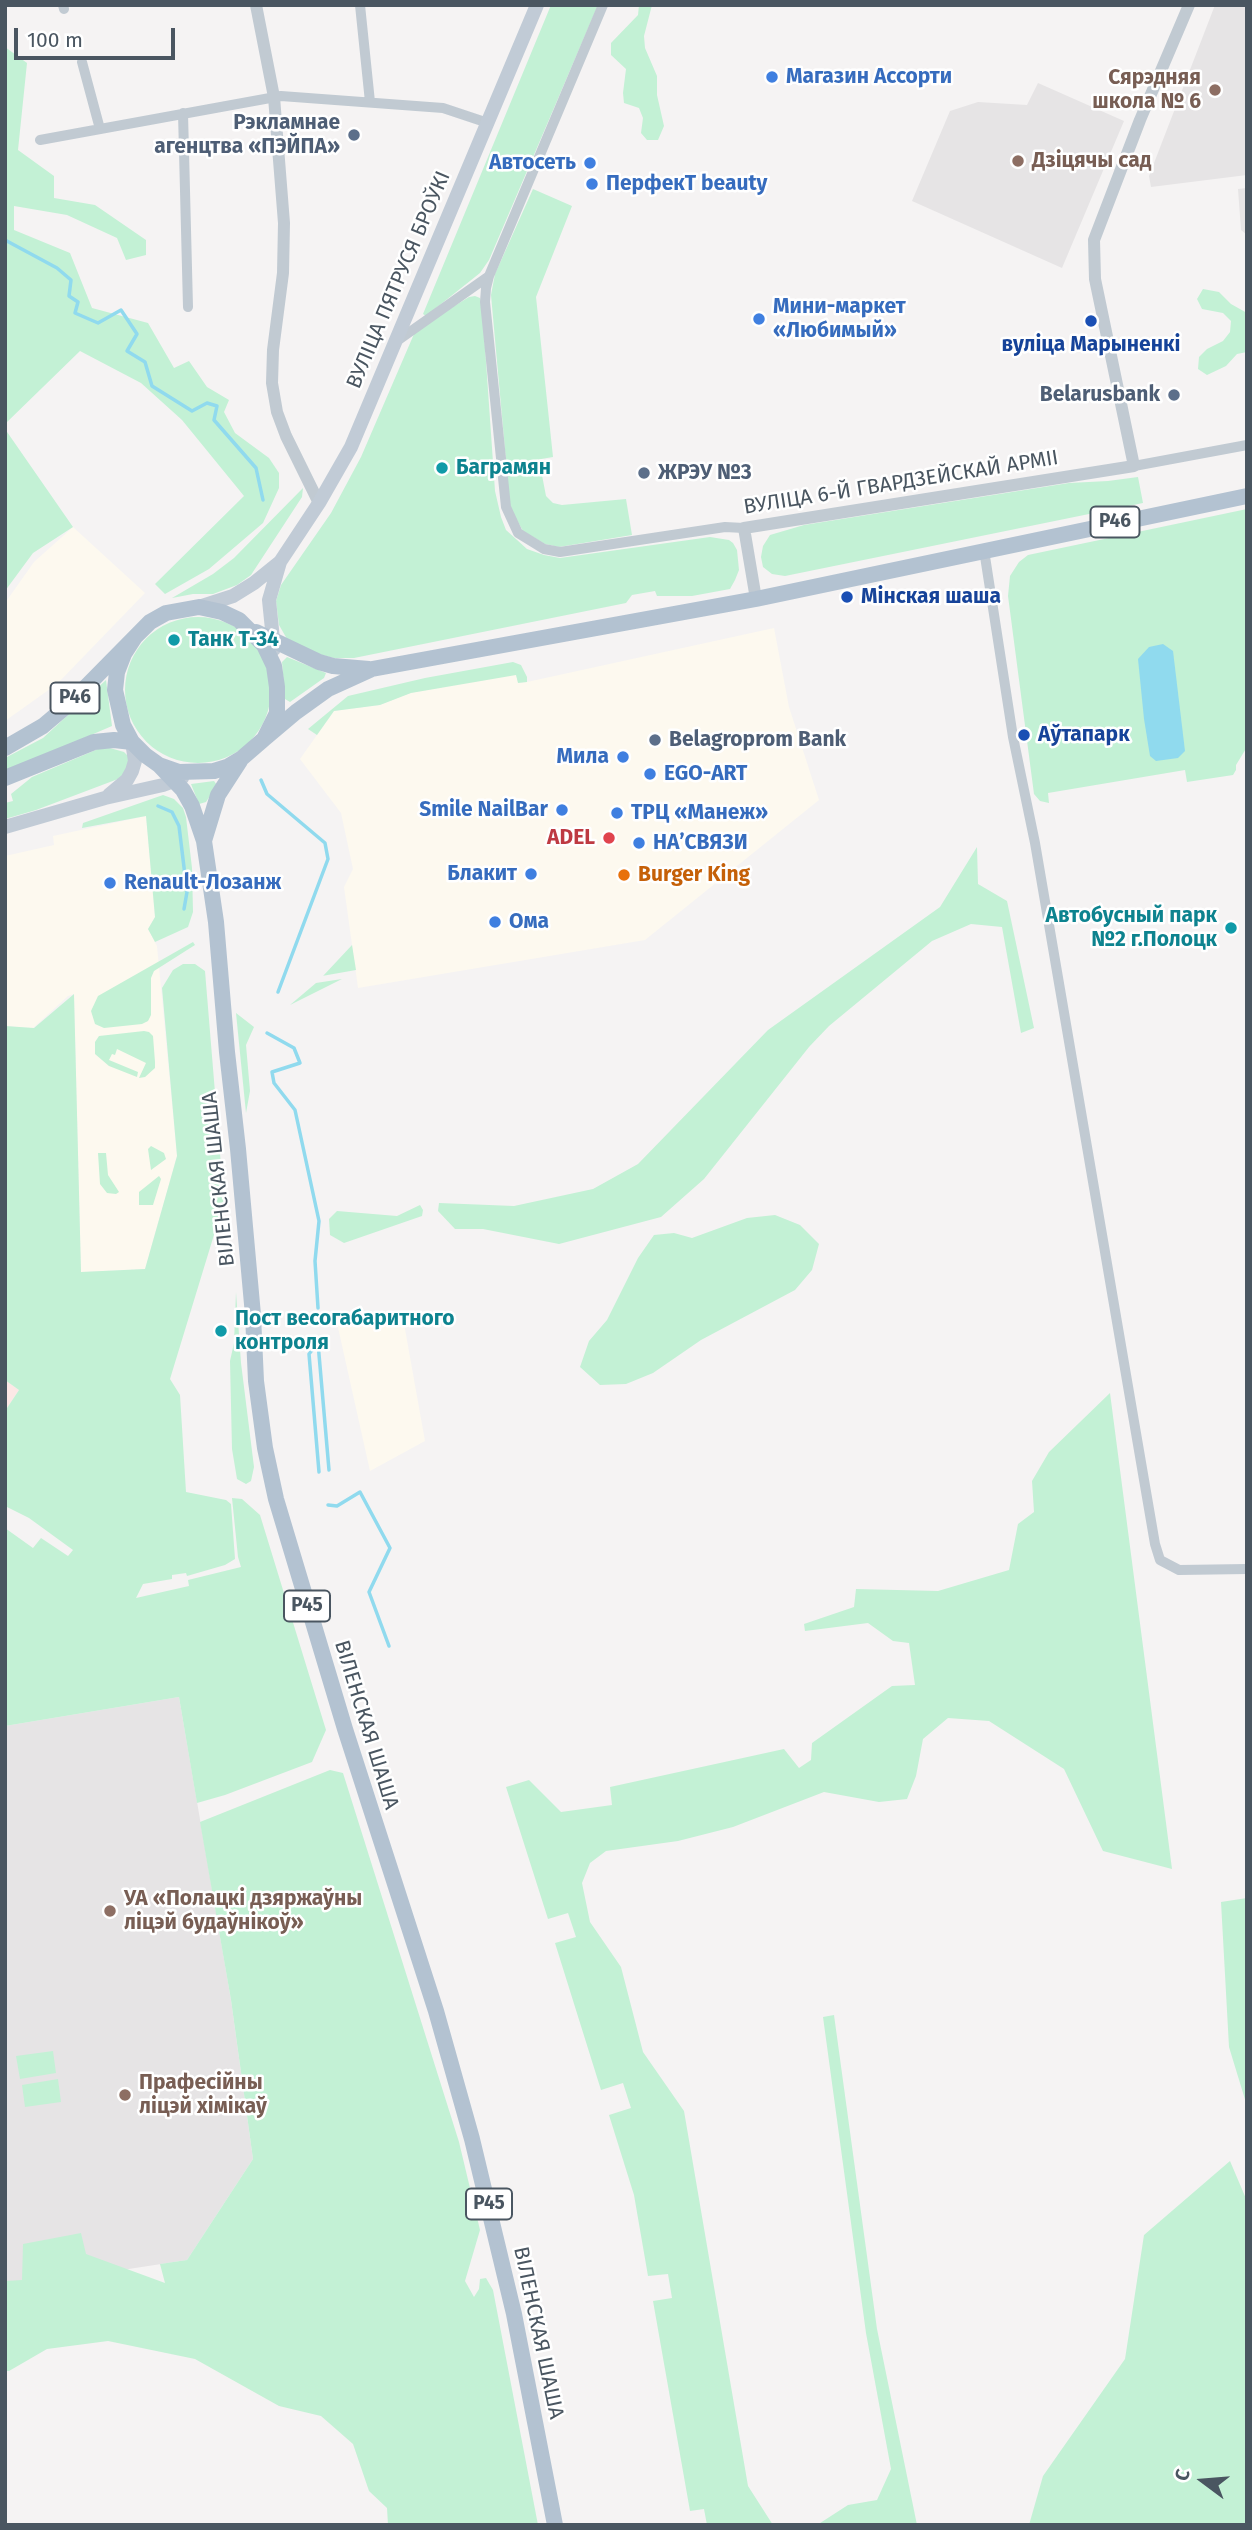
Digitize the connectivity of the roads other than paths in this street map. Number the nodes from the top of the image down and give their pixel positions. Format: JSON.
{"nodes":[{"id":1,"x":256,"y":5,"type":"edge"},
{"id":2,"x":360,"y":5,"type":"edge"},
{"id":3,"x":537,"y":5,"type":"edge"},
{"id":4,"x":603,"y":5,"type":"edge"},
{"id":5,"x":1189,"y":5,"type":"edge"},
{"id":6,"x":82,"y":62,"type":"dead end"},
{"id":7,"x":274,"y":97,"type":"junction"},
{"id":8,"x":370,"y":102,"type":"junction"},
{"id":9,"x":183,"y":113,"type":"junction"},
{"id":10,"x":488,"y":123,"type":"junction"},
{"id":11,"x":100,"y":129,"type":"junction"},
{"id":12,"x":40,"y":140,"type":"dead end"},
{"id":13,"x":489,"y":276,"type":"junction"},
{"id":14,"x":188,"y":307,"type":"dead end"},
{"id":15,"x":397,"y":341,"type":"junction"},
{"id":16,"x":1247,"y":445,"type":"edge"},
{"id":17,"x":1133,"y":466,"type":"junction"},
{"id":18,"x":1247,"y":496,"type":"edge"},
{"id":19,"x":319,"y":503,"type":"junction"},
{"id":20,"x":744,"y":528,"type":"junction"},
{"id":21,"x":984,"y":550,"type":"junction"},
{"id":22,"x":280,"y":562,"type":"junction"},
{"id":23,"x":756,"y":599,"type":"junction"},
{"id":24,"x":199,"y":607,"type":"junction"},
{"id":25,"x":252,"y":630,"type":"junction"},
{"id":26,"x":135,"y":636,"type":"junction"},
{"id":27,"x":273,"y":641,"type":"junction"},
{"id":28,"x":274,"y":666,"type":"junction"},
{"id":29,"x":372,"y":669,"type":"junction"},
{"id":30,"x":264,"y":739,"type":"junction"},
{"id":31,"x":132,"y":741,"type":"junction"},
{"id":32,"x":5,"y":748,"type":"edge"},
{"id":33,"x":242,"y":758,"type":"junction"},
{"id":34,"x":159,"y":765,"type":"junction"},
{"id":35,"x":197,"y":773,"type":"junction"},
{"id":36,"x":5,"y":778,"type":"edge"},
{"id":37,"x":175,"y":781,"type":"junction"},
{"id":38,"x":105,"y":798,"type":"junction"},
{"id":39,"x":5,"y":827,"type":"edge"},
{"id":40,"x":204,"y":841,"type":"junction"},
{"id":41,"x":1247,"y":1569,"type":"edge"},
{"id":42,"x":555,"y":2525,"type":"edge"}],
"edges":[{"from":1,"to":7,"type":"street"},
{"from":2,"to":8,"type":"street"},
{"from":3,"to":10,"type":"main road","name":"ВУЛІЦА ПЯТРУСЯ БРОЎКІ"},
{"from":4,"to":13,"type":"street"},
{"from":5,"to":17,"type":"street"},
{"from":6,"to":11,"type":"street"},
{"from":7,"to":8,"type":"street"},
{"from":7,"to":9,"type":"street"},
{"from":7,"to":19,"type":"street"},
{"from":8,"to":10,"type":"street"},
{"from":9,"to":11,"type":"street"},
{"from":9,"to":14,"type":"street"},
{"from":10,"to":15,"type":"main road","name":"ВУЛІЦА ПЯТРУСЯ БРОЎКІ"},
{"from":11,"to":12,"type":"street"},
{"from":13,"to":15,"type":"street"},
{"from":13,"to":20,"type":"street","name":"ВУЛІЦА 6-Й ГВАРДЗЕЙСКАЙ АРМІІ"},
{"from":15,"to":19,"type":"main road","name":"ВУЛІЦА ПЯТРУСЯ БРОЎКІ"},
{"from":16,"to":17,"type":"street","name":"ВУЛІЦА 6-Й ГВАРДЗЕЙСКАЙ АРМІІ"},
{"from":17,"to":20,"type":"street","name":"ВУЛІЦА 6-Й ГВАРДЗЕЙСКАЙ АРМІІ"},
{"from":18,"to":21,"type":"main road","number":"Р46"},
{"from":19,"to":22,"type":"main road","name":"ВУЛІЦА ПЯТРУСЯ БРОЎКІ"},
{"from":20,"to":23,"type":"street"},
{"from":21,"to":23,"type":"main road","number":"Р46"},
{"from":21,"to":41,"type":"street"},
{"from":22,"to":24,"type":"main road","name":"ВУЛІЦА ПЯТРУСЯ БРОЎКІ"},
{"from":22,"to":27,"type":"main road","name":"ВУЛІЦА ПЯТРУСЯ БРОЎКІ"},
{"from":23,"to":29,"type":"main road","number":"Р46"},
{"from":24,"to":25,"type":"main road","number":"Р46"},
{"from":24,"to":26,"type":"main road","number":"Р46"},
{"from":25,"to":27,"type":"main road","number":"Р46"},
{"from":25,"to":28,"type":"main road","number":"Р46"},
{"from":26,"to":31,"type":"main road","number":"Р46"},
{"from":26,"to":32,"type":"main road","number":"Р46"},
{"from":27,"to":28,"type":"main road","name":"ВУЛІЦА ПЯТРУСЯ БРОЎКІ"},
{"from":27,"to":29,"type":"main road","number":"Р46"},
{"from":28,"to":30,"type":"main road","number":"Р46"},
{"from":29,"to":30,"type":"main road","number":"Р46"},
{"from":30,"to":33,"type":"main road","number":"Р46"},
{"from":31,"to":34,"type":"main road","number":"Р46"},
{"from":31,"to":36,"type":"main road","number":"Р46"},
{"from":31,"to":38,"type":"main road"},
{"from":33,"to":35,"type":"main road","number":"Р46"},
{"from":33,"to":40,"type":"main road","number":"Р45"},
{"from":34,"to":35,"type":"main road","number":"Р46"},
{"from":34,"to":37,"type":"main road","number":"Р45"},
{"from":35,"to":37,"type":"main road"},
{"from":37,"to":38,"type":"main road"},
{"from":37,"to":40,"type":"main road","number":"Р45"},
{"from":38,"to":39,"type":"main road"},
{"from":40,"to":42,"type":"main road","name":"ВІЛЕНСКАЯ ШАША","number":"Р45"}]}
